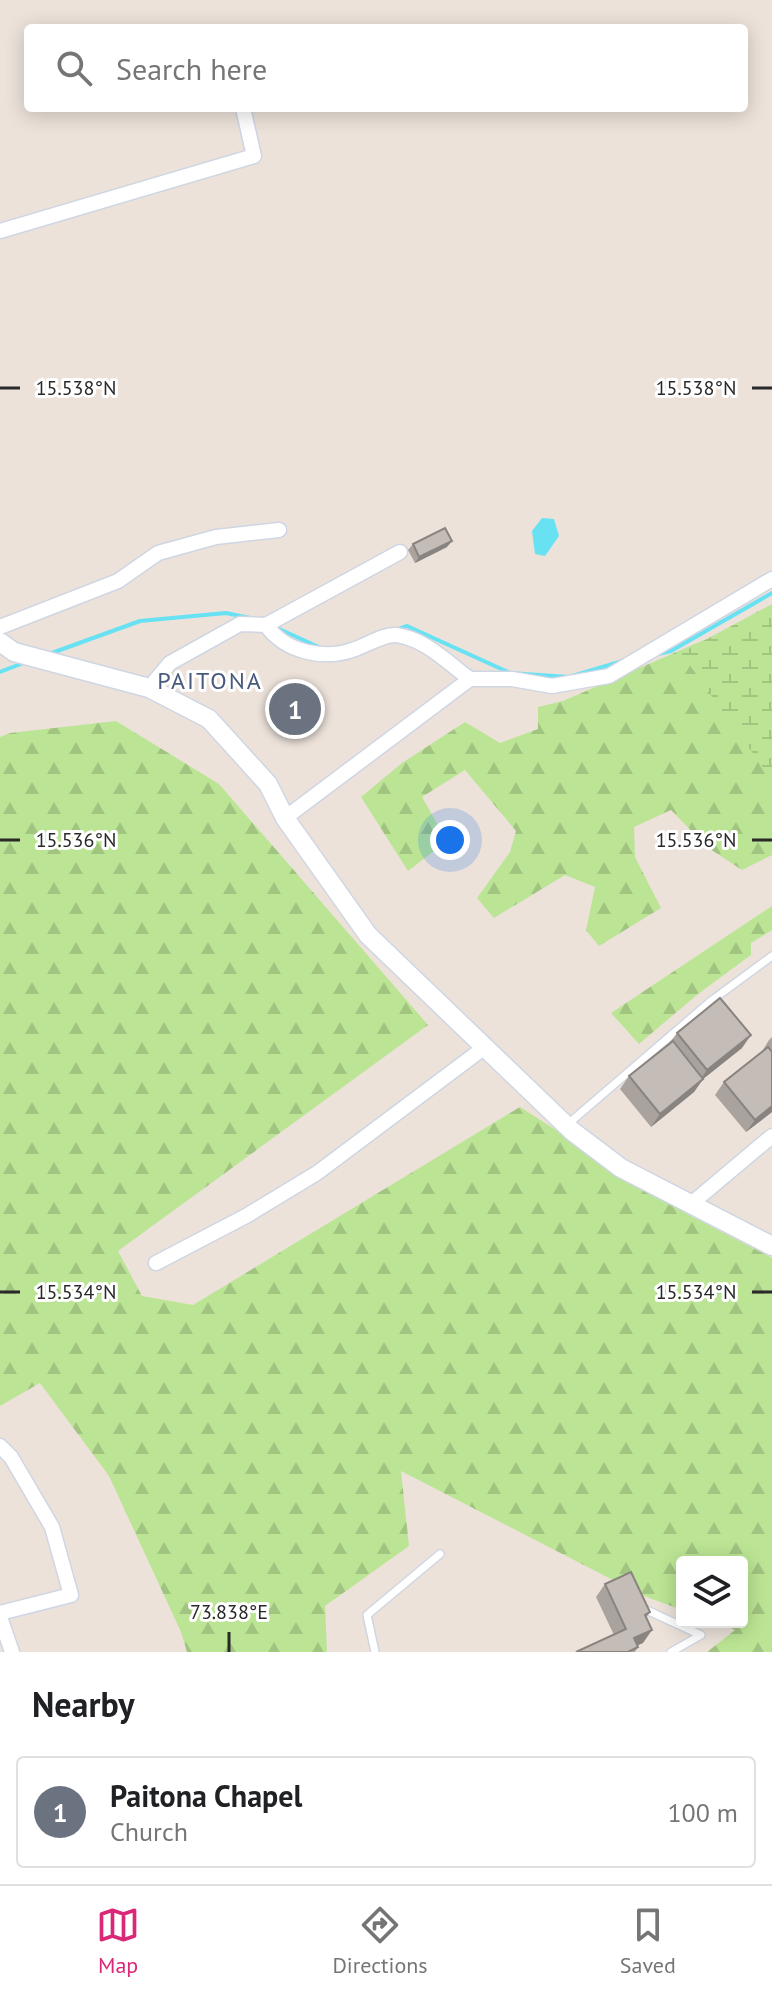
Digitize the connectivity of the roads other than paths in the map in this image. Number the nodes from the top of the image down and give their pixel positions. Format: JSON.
{"nodes":[{"id":1,"x":244,"y":112,"type":"edge"},
{"id":2,"x":0,"y":231,"type":"edge"},
{"id":3,"x":279,"y":530,"type":"dead end"},
{"id":4,"x":400,"y":552,"type":"dead end"},
{"id":5,"x":772,"y":579,"type":"edge"},
{"id":6,"x":266,"y":625,"type":"junction"},
{"id":7,"x":0,"y":627,"type":"edge"},
{"id":8,"x":0,"y":642,"type":"edge"},
{"id":9,"x":470,"y":679,"type":"junction"},
{"id":10,"x":149,"y":688,"type":"junction"},
{"id":11,"x":285,"y":818,"type":"junction"},
{"id":12,"x":772,"y":956,"type":"edge"},
{"id":13,"x":485,"y":1047,"type":"junction"},
{"id":14,"x":567,"y":1125,"type":"junction"},
{"id":15,"x":772,"y":1136,"type":"edge"},
{"id":16,"x":691,"y":1204,"type":"junction"},
{"id":17,"x":772,"y":1246,"type":"edge"},
{"id":18,"x":156,"y":1263,"type":"dead end"},
{"id":19,"x":0,"y":1446,"type":"edge"},
{"id":20,"x":440,"y":1554,"type":"dead end"},
{"id":21,"x":631,"y":1603,"type":"edge"},
{"id":22,"x":0,"y":1615,"type":"edge"},
{"id":23,"x":12,"y":1652,"type":"edge"},
{"id":24,"x":375,"y":1652,"type":"edge"},
{"id":25,"x":671,"y":1652,"type":"edge"}],
"edges":[{"from":1,"to":2,"type":"street"},
{"from":3,"to":7,"type":"street"},
{"from":4,"to":6,"type":"street"},
{"from":5,"to":9,"type":"street"},
{"from":6,"to":9,"type":"street"},
{"from":6,"to":10,"type":"street"},
{"from":8,"to":10,"type":"street"},
{"from":9,"to":11,"type":"street"},
{"from":10,"to":11,"type":"street"},
{"from":11,"to":13,"type":"street"},
{"from":12,"to":14,"type":"lane"},
{"from":13,"to":14,"type":"street"},
{"from":13,"to":18,"type":"street"},
{"from":14,"to":16,"type":"street"},
{"from":15,"to":16,"type":"street"},
{"from":16,"to":17,"type":"street"},
{"from":19,"to":22,"type":"street"},
{"from":20,"to":24,"type":"lane"},
{"from":21,"to":25,"type":"lane"},
{"from":22,"to":23,"type":"street"}]}
